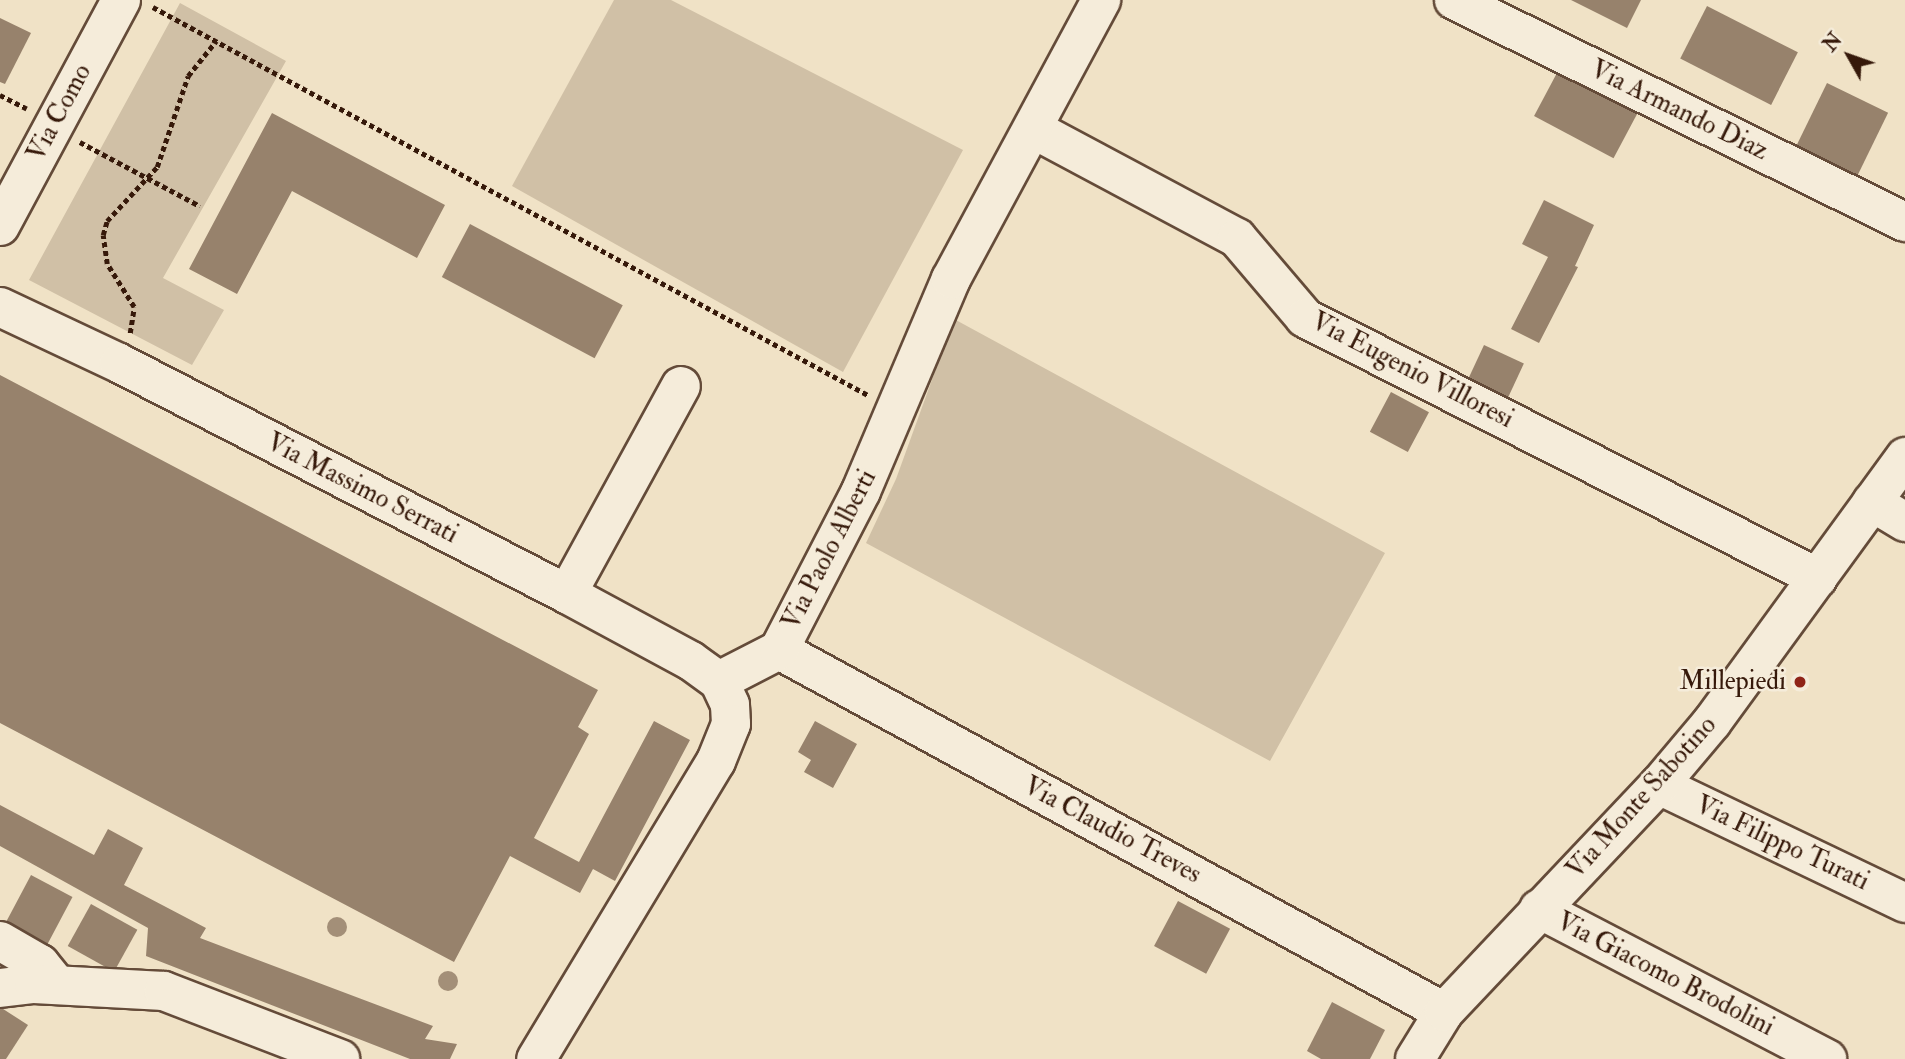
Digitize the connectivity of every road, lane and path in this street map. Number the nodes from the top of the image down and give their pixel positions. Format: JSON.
{"nodes":[{"id":1,"x":1101,"y":0,"type":"edge"},
{"id":2,"x":1454,"y":0,"type":"edge"},
{"id":3,"x":135,"y":3,"type":"edge"},
{"id":4,"x":215,"y":41,"type":"junction"},
{"id":5,"x":51,"y":127,"type":"junction"},
{"id":6,"x":1033,"y":129,"type":"junction"},
{"id":7,"x":148,"y":177,"type":"junction"},
{"id":8,"x":200,"y":206,"type":"dead end"},
{"id":9,"x":1905,"y":222,"type":"edge"},
{"id":10,"x":0,"y":226,"type":"edge"},
{"id":11,"x":0,"y":307,"type":"edge"},
{"id":12,"x":119,"y":363,"type":"junction"},
{"id":13,"x":681,"y":386,"type":"dead end"},
{"id":14,"x":897,"y":411,"type":"junction"},
{"id":15,"x":1905,"y":457,"type":"edge"},
{"id":16,"x":1872,"y":502,"type":"junction"},
{"id":17,"x":1905,"y":522,"type":"edge"},
{"id":18,"x":1818,"y":578,"type":"junction"},
{"id":19,"x":567,"y":594,"type":"junction"},
{"id":20,"x":779,"y":650,"type":"junction"},
{"id":21,"x":719,"y":681,"type":"junction"},
{"id":22,"x":1658,"y":785,"type":"junction"},
{"id":23,"x":1905,"y":903,"type":"edge"},
{"id":24,"x":1539,"y":909,"type":"junction"},
{"id":25,"x":0,"y":942,"type":"edge"},
{"id":26,"x":57,"y":985,"type":"junction"},
{"id":27,"x":0,"y":988,"type":"edge"},
{"id":28,"x":1444,"y":1012,"type":"junction"},
{"id":29,"x":340,"y":1059,"type":"edge"},
{"id":30,"x":536,"y":1059,"type":"edge"},
{"id":31,"x":1415,"y":1059,"type":"edge"},
{"id":32,"x":1828,"y":1059,"type":"edge"}],
"edges":[{"from":1,"to":6,"type":"street","name":"Via Paolo Alberti"},
{"from":2,"to":9,"type":"street","name":"Via Armando Diaz"},
{"from":3,"to":4,"type":"path"},
{"from":3,"to":5,"type":"street","name":"Via Como"},
{"from":4,"to":7,"type":"path"},
{"from":4,"to":14,"type":"path"},
{"from":5,"to":7,"type":"path"},
{"from":5,"to":10,"type":"street","name":"Via Como"},
{"from":6,"to":14,"type":"street","name":"Via Paolo Alberti"},
{"from":6,"to":18,"type":"street","name":"Via Eugenio Villoresi"},
{"from":7,"to":8,"type":"path"},
{"from":7,"to":12,"type":"path"},
{"from":11,"to":12,"type":"street","name":"Via Massimo Serrati"},
{"from":12,"to":19,"type":"street","name":"Via Massimo Serrati"},
{"from":13,"to":19,"type":"street"},
{"from":14,"to":20,"type":"street","name":"Via Paolo Alberti"},
{"from":15,"to":16,"type":"street","name":"Via Monte Sabotino"},
{"from":16,"to":17,"type":"street"},
{"from":16,"to":18,"type":"street","name":"Via Monte Sabotino"},
{"from":18,"to":22,"type":"street","name":"Via Monte Sabotino"},
{"from":19,"to":21,"type":"street","name":"Via Massimo Serrati"},
{"from":20,"to":21,"type":"street","name":"Via Paolo Alberti"},
{"from":20,"to":28,"type":"street","name":"Via Claudio Treves"},
{"from":21,"to":30,"type":"street"},
{"from":22,"to":23,"type":"street","name":"Via Filippo Turati"},
{"from":22,"to":24,"type":"street","name":"Via Monte Sabotino"},
{"from":24,"to":28,"type":"street","name":"Via Monte Sabotino"},
{"from":24,"to":32,"type":"street","name":"Via Giacomo Brodolini"},
{"from":25,"to":26,"type":"street"},
{"from":26,"to":27,"type":"street"},
{"from":26,"to":29,"type":"street"},
{"from":28,"to":31,"type":"street","name":"Via Monte Sabotino"}]}
